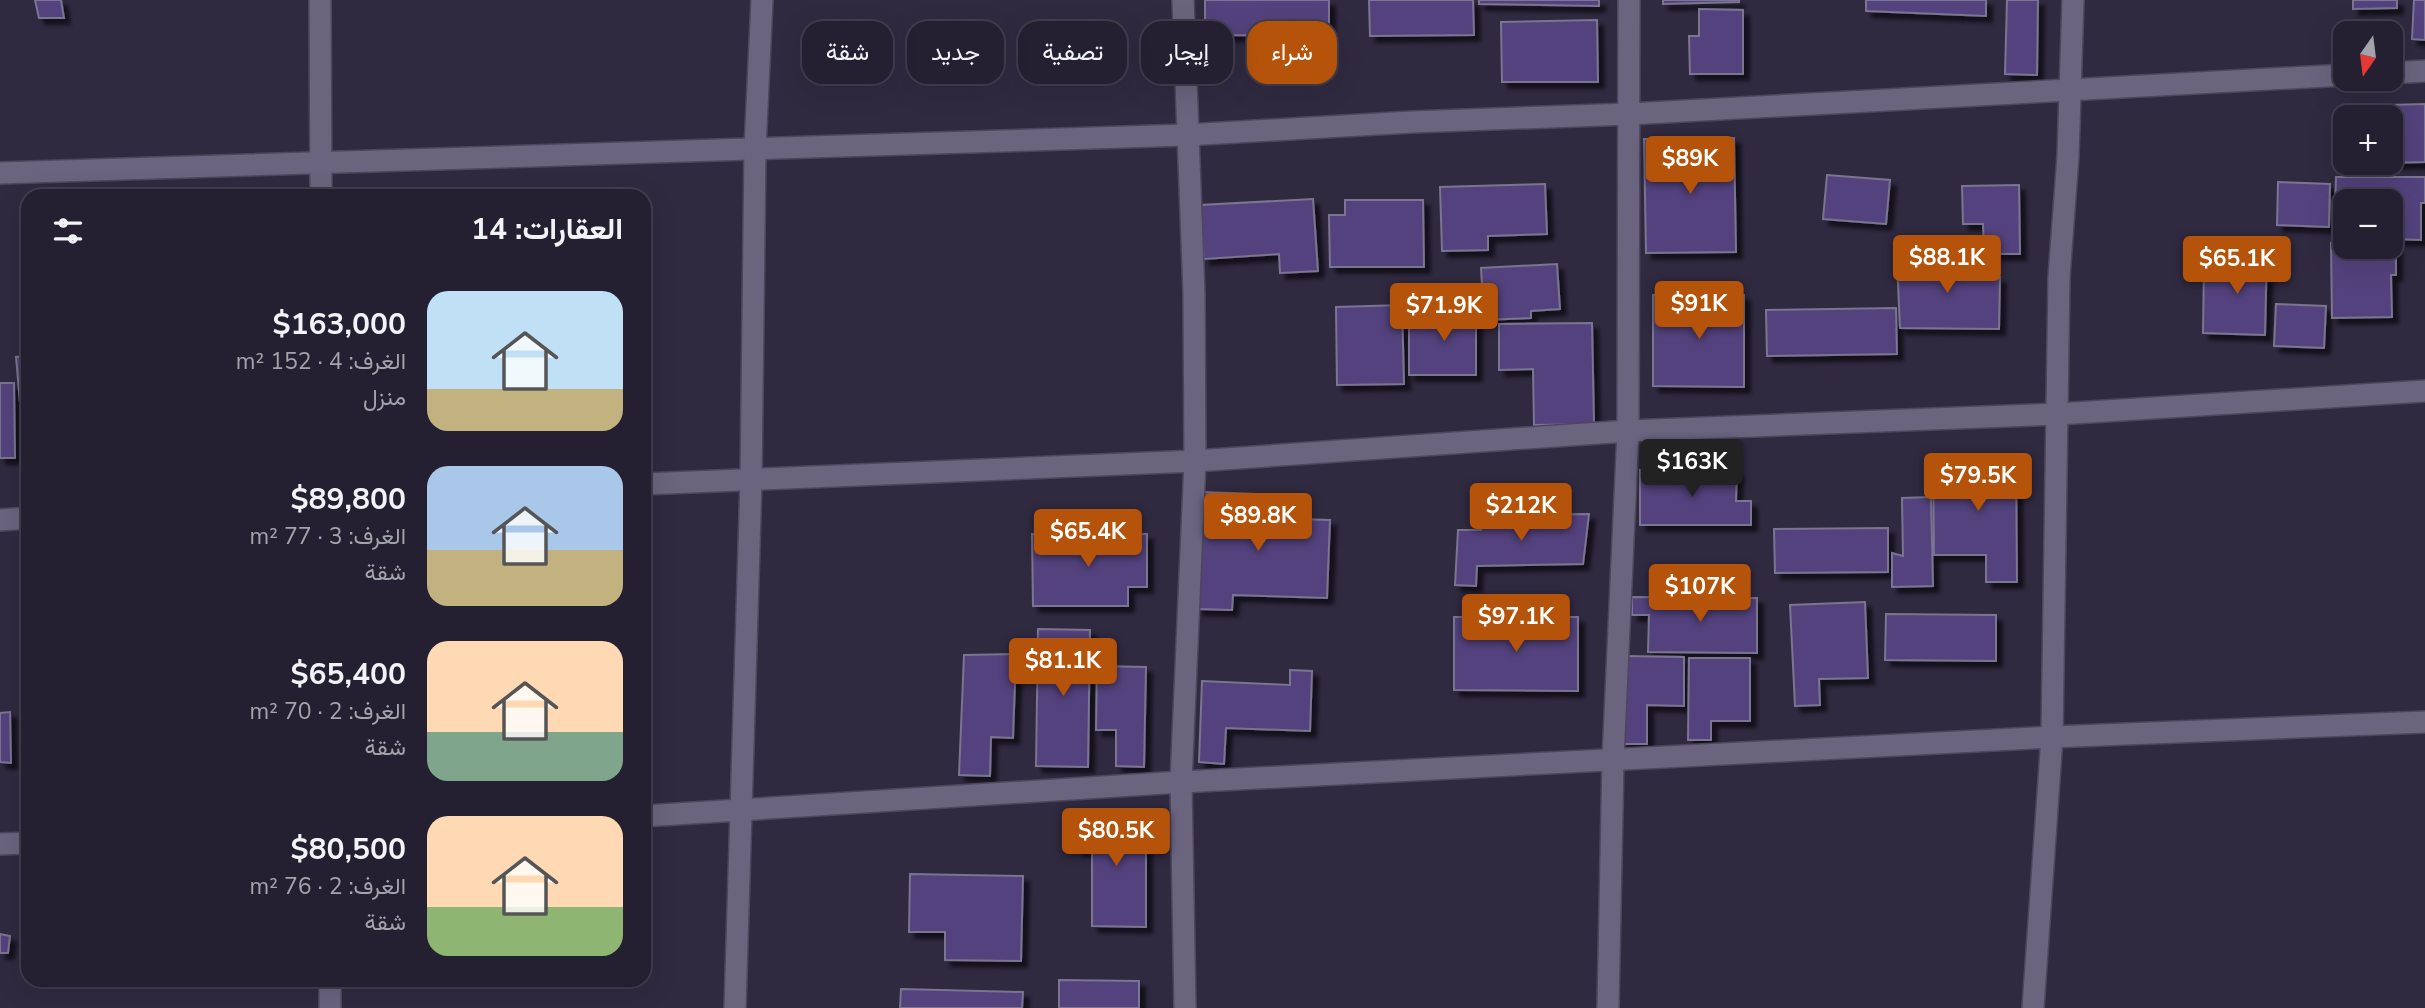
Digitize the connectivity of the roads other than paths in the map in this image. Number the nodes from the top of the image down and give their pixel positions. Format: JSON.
{"nodes":[{"id":1,"x":320,"y":0,"type":"edge"},
{"id":2,"x":762,"y":0,"type":"edge"},
{"id":3,"x":1183,"y":0,"type":"edge"},
{"id":4,"x":1629,"y":0,"type":"edge"},
{"id":5,"x":2073,"y":0,"type":"edge"},
{"id":6,"x":2425,"y":71,"type":"edge"},
{"id":7,"x":2403,"y":72,"type":"edge"},
{"id":8,"x":2333,"y":76,"type":"edge"},
{"id":9,"x":2070,"y":90,"type":"junction"},
{"id":10,"x":1629,"y":114,"type":"junction"},
{"id":11,"x":1186,"y":135,"type":"junction"},
{"id":12,"x":755,"y":149,"type":"junction"},
{"id":13,"x":321,"y":164,"type":"junction"},
{"id":14,"x":0,"y":173,"type":"edge"},
{"id":15,"x":321,"y":189,"type":"edge"},
{"id":16,"x":2425,"y":391,"type":"edge"},
{"id":17,"x":2058,"y":414,"type":"junction"},
{"id":18,"x":1628,"y":430,"type":"junction"},
{"id":19,"x":1195,"y":461,"type":"junction"},
{"id":20,"x":751,"y":481,"type":"junction"},
{"id":21,"x":651,"y":484,"type":"edge"},
{"id":22,"x":21,"y":518,"type":"edge"},
{"id":23,"x":0,"y":520,"type":"edge"},
{"id":24,"x":2425,"y":722,"type":"edge"},
{"id":25,"x":2052,"y":737,"type":"junction"},
{"id":26,"x":1613,"y":759,"type":"junction"},
{"id":27,"x":1181,"y":782,"type":"junction"},
{"id":28,"x":741,"y":811,"type":"junction"},
{"id":29,"x":651,"y":816,"type":"edge"},
{"id":30,"x":21,"y":843,"type":"edge"},
{"id":31,"x":0,"y":844,"type":"edge"},
{"id":32,"x":330,"y":987,"type":"edge"},
{"id":33,"x":330,"y":1008,"type":"edge"},
{"id":34,"x":735,"y":1008,"type":"edge"},
{"id":35,"x":1185,"y":1008,"type":"edge"},
{"id":36,"x":1608,"y":1008,"type":"edge"},
{"id":37,"x":2034,"y":1008,"type":"edge"}],
"edges":[{"from":1,"to":13,"type":"street"},
{"from":2,"to":12,"type":"street"},
{"from":3,"to":11,"type":"street"},
{"from":4,"to":10,"type":"street"},
{"from":5,"to":9,"type":"street"},
{"from":6,"to":7,"type":"street"},
{"from":8,"to":9,"type":"street"},
{"from":9,"to":10,"type":"street"},
{"from":9,"to":17,"type":"street"},
{"from":10,"to":11,"type":"street"},
{"from":10,"to":18,"type":"street"},
{"from":11,"to":12,"type":"street"},
{"from":11,"to":19,"type":"street"},
{"from":12,"to":13,"type":"street"},
{"from":12,"to":20,"type":"street"},
{"from":13,"to":14,"type":"street"},
{"from":13,"to":15,"type":"street"},
{"from":16,"to":17,"type":"street"},
{"from":17,"to":18,"type":"street"},
{"from":17,"to":25,"type":"street"},
{"from":18,"to":19,"type":"street"},
{"from":18,"to":26,"type":"street"},
{"from":19,"to":20,"type":"street"},
{"from":19,"to":27,"type":"street"},
{"from":20,"to":21,"type":"street"},
{"from":20,"to":28,"type":"street"},
{"from":22,"to":23,"type":"street"},
{"from":24,"to":25,"type":"street"},
{"from":25,"to":26,"type":"street"},
{"from":25,"to":37,"type":"street"},
{"from":26,"to":27,"type":"street"},
{"from":26,"to":36,"type":"street"},
{"from":27,"to":28,"type":"street"},
{"from":27,"to":35,"type":"street"},
{"from":28,"to":29,"type":"street"},
{"from":28,"to":34,"type":"street"},
{"from":30,"to":31,"type":"street"},
{"from":32,"to":33,"type":"street"}]}
